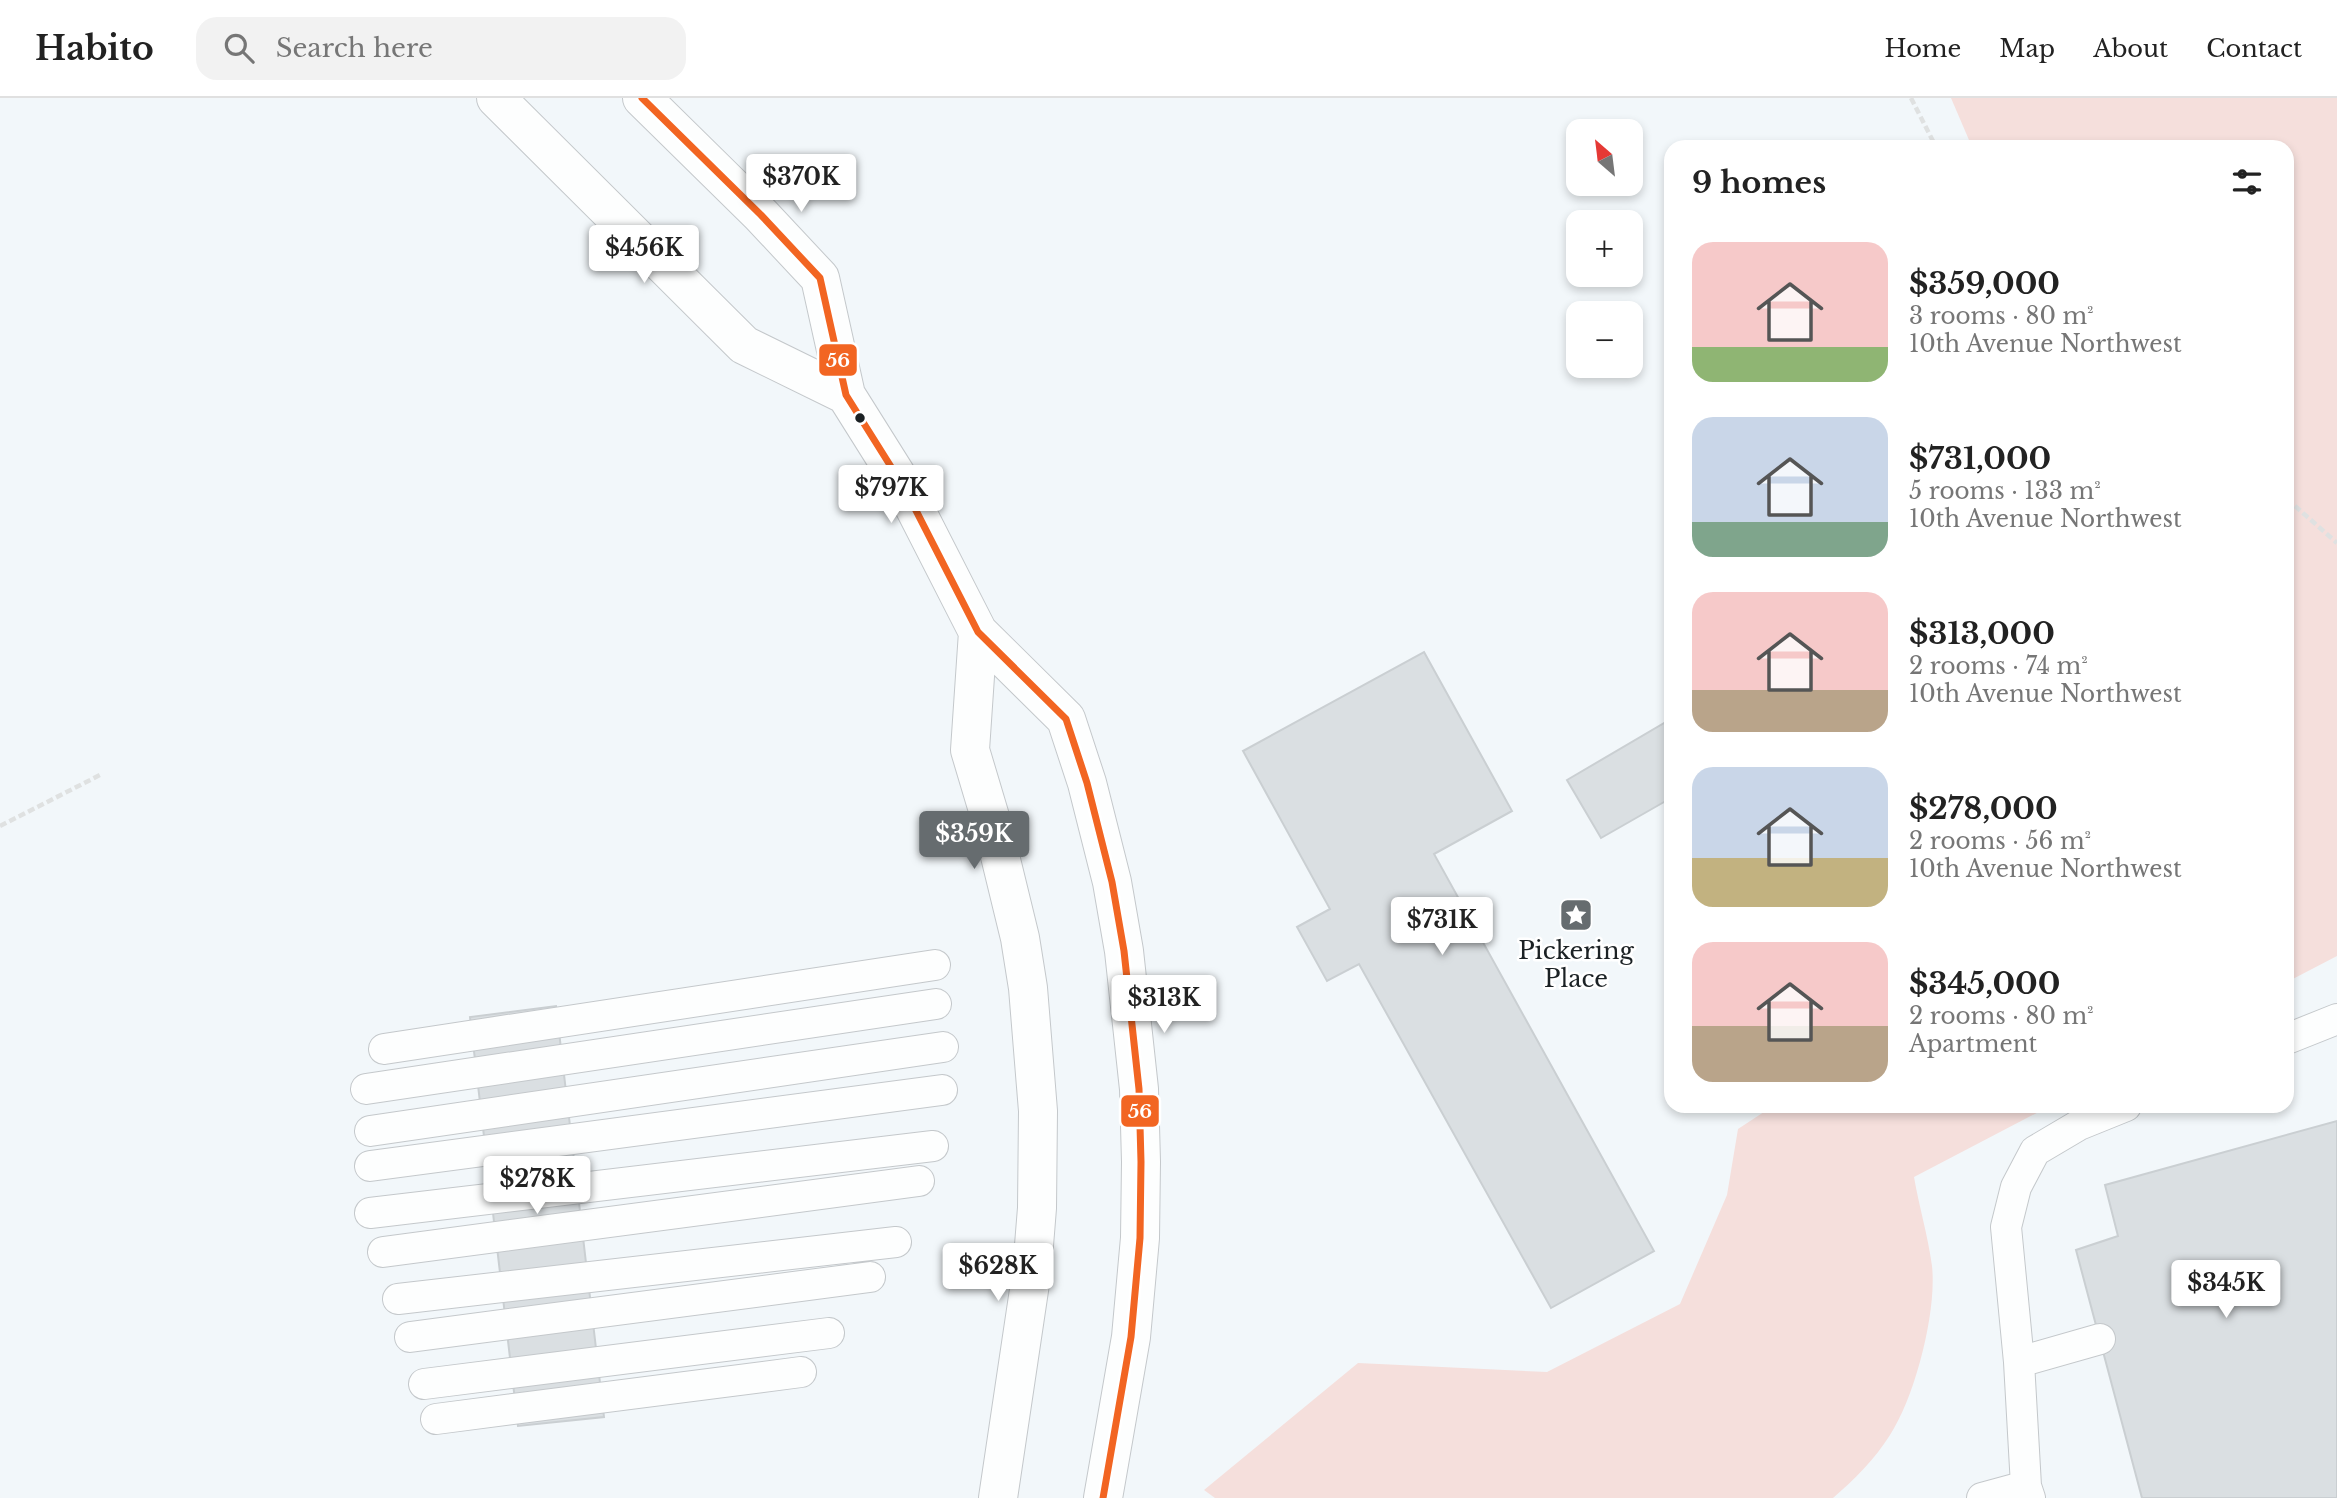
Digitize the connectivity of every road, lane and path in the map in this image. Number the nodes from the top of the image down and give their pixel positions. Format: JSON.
{"nodes":[{"id":1,"x":496,"y":98,"type":"edge"},
{"id":2,"x":642,"y":98,"type":"edge"},
{"id":3,"x":1911,"y":98,"type":"edge"},
{"id":4,"x":1932,"y":140,"type":"edge"},
{"id":5,"x":846,"y":394,"type":"junction"},
{"id":6,"x":2294,"y":505,"type":"edge"},
{"id":7,"x":2337,"y":543,"type":"edge"},
{"id":8,"x":978,"y":632,"type":"junction"},
{"id":9,"x":100,"y":775,"type":"dead end"},
{"id":10,"x":0,"y":826,"type":"edge"},
{"id":11,"x":935,"y":965,"type":"dead end"},
{"id":12,"x":936,"y":1004,"type":"dead end"},
{"id":13,"x":2337,"y":1019,"type":"edge"},
{"id":14,"x":2294,"y":1037,"type":"edge"},
{"id":15,"x":943,"y":1047,"type":"dead end"},
{"id":16,"x":384,"y":1049,"type":"dead end"},
{"id":17,"x":366,"y":1088,"type":"dead end"},
{"id":18,"x":942,"y":1090,"type":"dead end"},
{"id":19,"x":2109,"y":1113,"type":"edge"},
{"id":20,"x":370,"y":1131,"type":"dead end"},
{"id":21,"x":933,"y":1146,"type":"dead end"},
{"id":22,"x":370,"y":1166,"type":"dead end"},
{"id":23,"x":919,"y":1181,"type":"dead end"},
{"id":24,"x":370,"y":1213,"type":"dead end"},
{"id":25,"x":896,"y":1242,"type":"dead end"},
{"id":26,"x":383,"y":1252,"type":"dead end"},
{"id":27,"x":870,"y":1277,"type":"dead end"},
{"id":28,"x":398,"y":1298,"type":"dead end"},
{"id":29,"x":830,"y":1334,"type":"dead end"},
{"id":30,"x":410,"y":1337,"type":"dead end"},
{"id":31,"x":2100,"y":1339,"type":"dead end"},
{"id":32,"x":2020,"y":1362,"type":"junction"},
{"id":33,"x":801,"y":1372,"type":"dead end"},
{"id":34,"x":424,"y":1384,"type":"dead end"},
{"id":35,"x":436,"y":1419,"type":"dead end"},
{"id":36,"x":2028,"y":1492,"type":"edge"},
{"id":37,"x":998,"y":1498,"type":"edge"},
{"id":38,"x":1103,"y":1498,"type":"edge"},
{"id":39,"x":1982,"y":1498,"type":"edge"}],
"edges":[{"from":1,"to":5,"type":"street"},
{"from":2,"to":5,"type":"street"},
{"from":3,"to":4,"type":"path"},
{"from":5,"to":8,"type":"street"},
{"from":6,"to":7,"type":"path"},
{"from":8,"to":37,"type":"street"},
{"from":8,"to":38,"type":"street"},
{"from":9,"to":10,"type":"path"},
{"from":11,"to":16,"type":"lane"},
{"from":12,"to":17,"type":"lane"},
{"from":13,"to":14,"type":"lane"},
{"from":15,"to":20,"type":"lane"},
{"from":18,"to":22,"type":"lane"},
{"from":19,"to":32,"type":"lane"},
{"from":21,"to":24,"type":"lane"},
{"from":23,"to":26,"type":"lane"},
{"from":25,"to":28,"type":"lane"},
{"from":27,"to":30,"type":"lane"},
{"from":29,"to":34,"type":"lane"},
{"from":31,"to":32,"type":"lane"},
{"from":32,"to":36,"type":"lane"},
{"from":33,"to":35,"type":"lane"},
{"from":36,"to":39,"type":"lane"}]}
